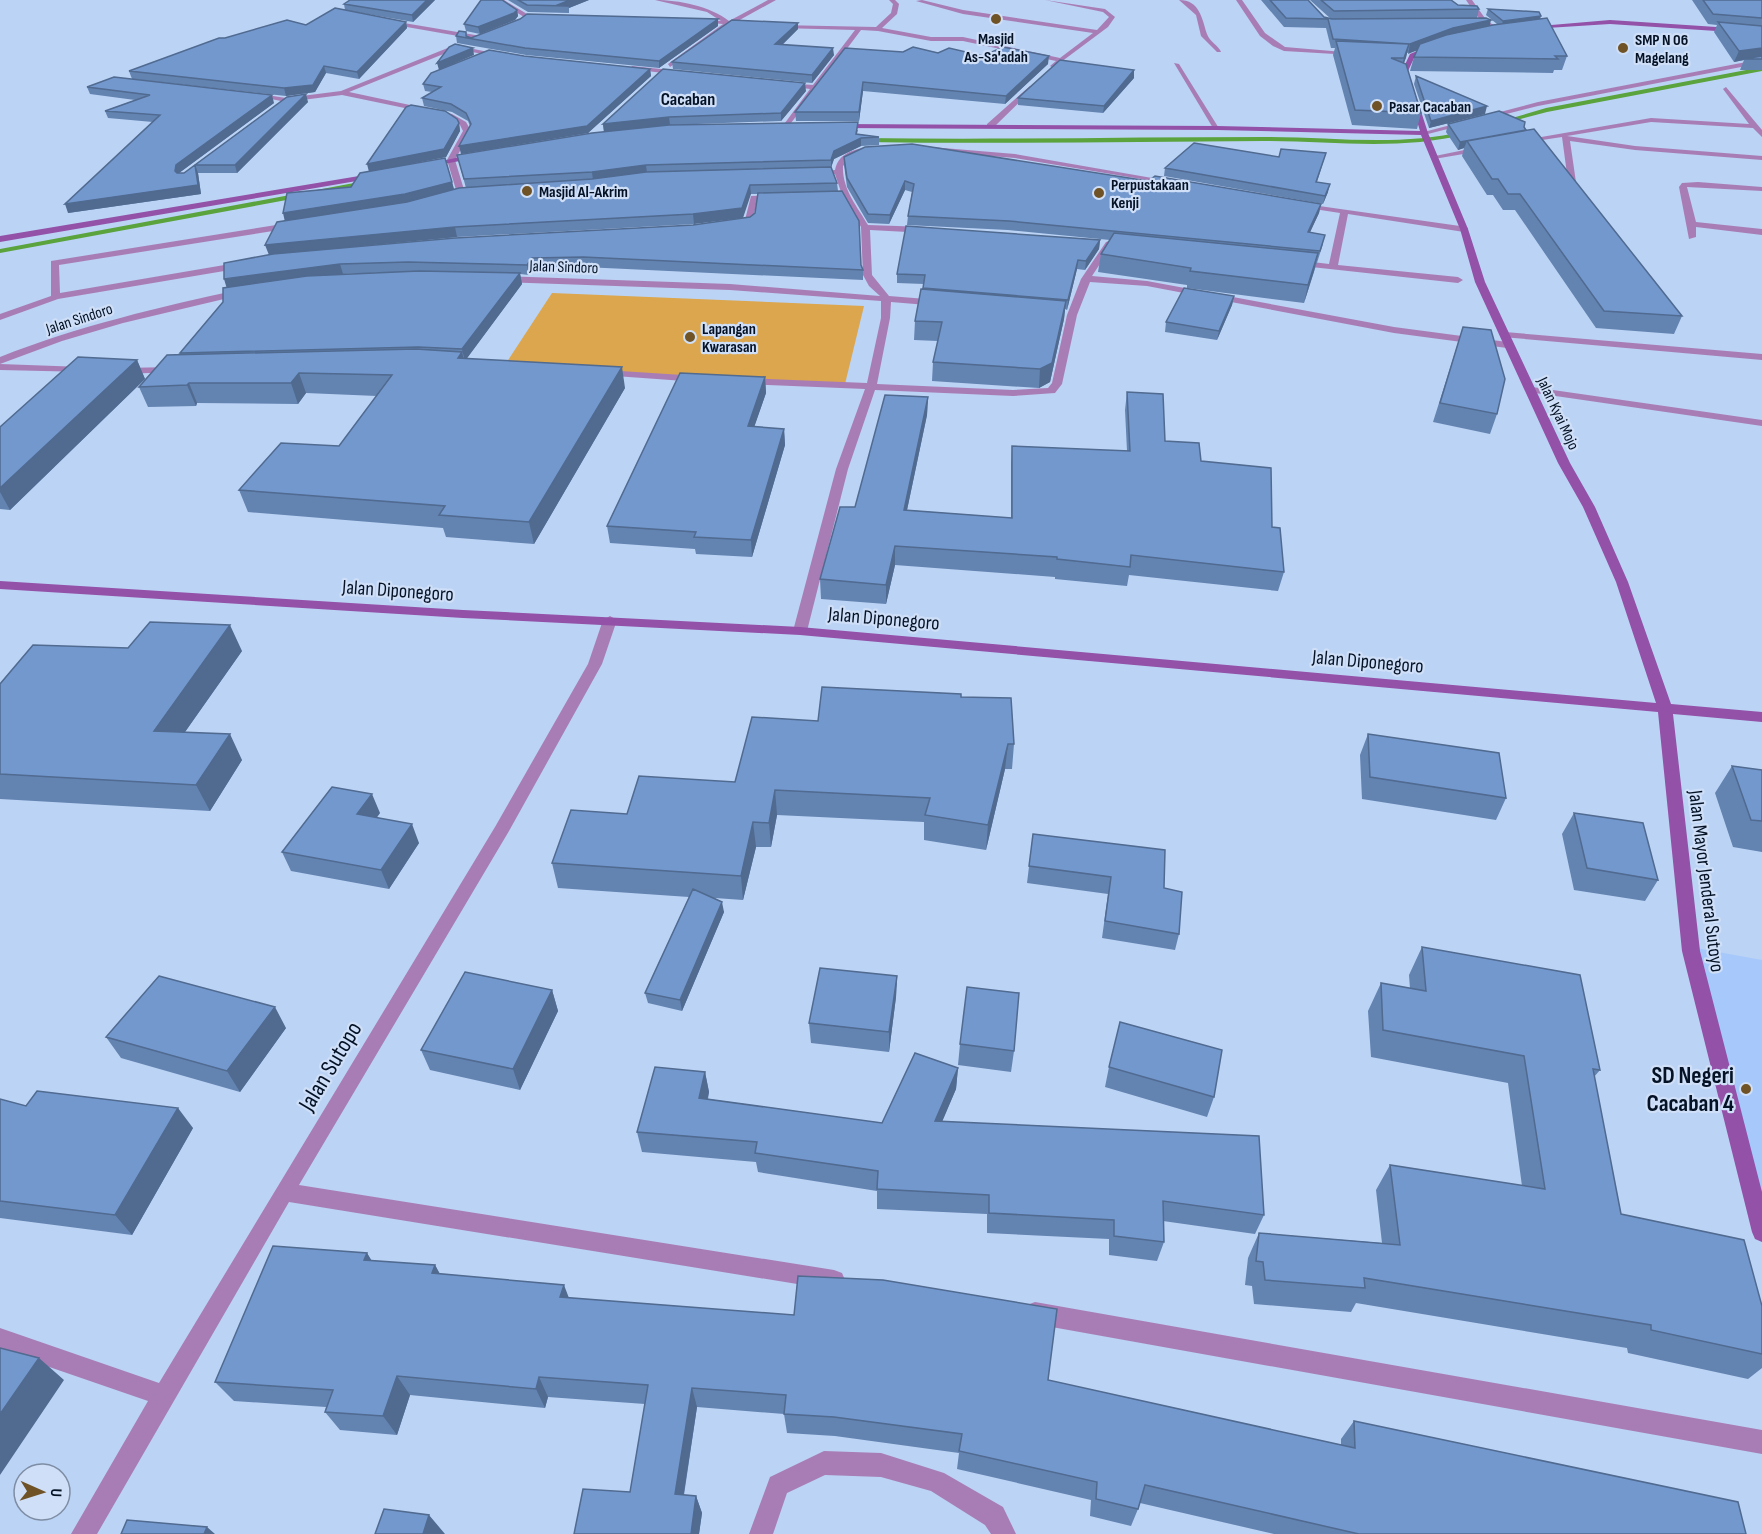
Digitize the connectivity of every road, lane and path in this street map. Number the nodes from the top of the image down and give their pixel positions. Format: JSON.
{"nodes":[{"id":1,"x":500,"y":0,"type":"edge"},
{"id":2,"x":658,"y":0,"type":"edge"},
{"id":3,"x":773,"y":0,"type":"edge"},
{"id":4,"x":892,"y":0,"type":"edge"},
{"id":5,"x":918,"y":0,"type":"edge"},
{"id":6,"x":1048,"y":0,"type":"edge"},
{"id":7,"x":1182,"y":0,"type":"edge"},
{"id":8,"x":1239,"y":0,"type":"edge"},
{"id":9,"x":1468,"y":0,"type":"edge"},
{"id":10,"x":526,"y":16,"type":"junction"},
{"id":11,"x":556,"y":17,"type":"edge"},
{"id":12,"x":373,"y":20,"type":"edge"},
{"id":13,"x":693,"y":20,"type":"edge"},
{"id":14,"x":1473,"y":22,"type":"edge"},
{"id":15,"x":1485,"y":22,"type":"junction"},
{"id":16,"x":518,"y":23,"type":"edge"},
{"id":17,"x":729,"y":23,"type":"junction"},
{"id":18,"x":760,"y":25,"type":"edge"},
{"id":19,"x":770,"y":25,"type":"edge"},
{"id":20,"x":860,"y":28,"type":"junction"},
{"id":21,"x":1520,"y":28,"type":"edge"},
{"id":22,"x":878,"y":29,"type":"junction"},
{"id":23,"x":1510,"y":30,"type":"edge"},
{"id":24,"x":1500,"y":31,"type":"junction"},
{"id":25,"x":1098,"y":32,"type":"junction"},
{"id":26,"x":1762,"y":32,"type":"edge"},
{"id":27,"x":490,"y":34,"type":"edge"},
{"id":28,"x":1490,"y":34,"type":"edge"},
{"id":29,"x":481,"y":38,"type":"junction"},
{"id":30,"x":1447,"y":43,"type":"edge"},
{"id":31,"x":454,"y":48,"type":"junction"},
{"id":32,"x":1219,"y":51,"type":"dead end"},
{"id":33,"x":489,"y":53,"type":"junction"},
{"id":34,"x":1358,"y":53,"type":"edge"},
{"id":35,"x":510,"y":57,"type":"edge"},
{"id":36,"x":1060,"y":60,"type":"junction"},
{"id":37,"x":471,"y":61,"type":"edge"},
{"id":38,"x":1762,"y":61,"type":"edge"},
{"id":39,"x":1176,"y":64,"type":"dead end"},
{"id":40,"x":627,"y":68,"type":"edge"},
{"id":41,"x":663,"y":71,"type":"junction"},
{"id":42,"x":684,"y":73,"type":"edge"},
{"id":43,"x":1044,"y":75,"type":"edge"},
{"id":44,"x":655,"y":79,"type":"edge"},
{"id":45,"x":1036,"y":83,"type":"edge"},
{"id":46,"x":781,"y":84,"type":"edge"},
{"id":47,"x":814,"y":87,"type":"junction"},
{"id":48,"x":1726,"y":89,"type":"dead end"},
{"id":49,"x":342,"y":93,"type":"junction"},
{"id":50,"x":248,"y":94,"type":"edge"},
{"id":51,"x":286,"y":100,"type":"junction"},
{"id":52,"x":276,"y":107,"type":"edge"},
{"id":53,"x":785,"y":125,"type":"junction"},
{"id":54,"x":774,"y":126,"type":"edge"},
{"id":55,"x":796,"y":126,"type":"edge"},
{"id":56,"x":831,"y":126,"type":"edge"},
{"id":57,"x":990,"y":126,"type":"junction"},
{"id":58,"x":1754,"y":126,"type":"junction"},
{"id":59,"x":1217,"y":128,"type":"junction"},
{"id":60,"x":1424,"y":134,"type":"junction"},
{"id":61,"x":1762,"y":135,"type":"edge"},
{"id":62,"x":1556,"y":136,"type":"junction"},
{"id":63,"x":1566,"y":138,"type":"junction"},
{"id":64,"x":1512,"y":143,"type":"edge"},
{"id":65,"x":1490,"y":147,"type":"edge"},
{"id":66,"x":885,"y":148,"type":"edge"},
{"id":67,"x":920,"y":148,"type":"edge"},
{"id":68,"x":485,"y":154,"type":"edge"},
{"id":69,"x":1433,"y":154,"type":"junction"},
{"id":70,"x":1762,"y":158,"type":"edge"},
{"id":71,"x":453,"y":164,"type":"junction"},
{"id":72,"x":417,"y":167,"type":"edge"},
{"id":73,"x":837,"y":172,"type":"junction"},
{"id":74,"x":804,"y":173,"type":"edge"},
{"id":75,"x":382,"y":174,"type":"edge"},
{"id":76,"x":1182,"y":184,"type":"edge"},
{"id":77,"x":1762,"y":189,"type":"edge"},
{"id":78,"x":472,"y":192,"type":"edge"},
{"id":79,"x":846,"y":196,"type":"junction"},
{"id":80,"x":1574,"y":196,"type":"edge"},
{"id":81,"x":789,"y":197,"type":"edge"},
{"id":82,"x":835,"y":197,"type":"edge"},
{"id":83,"x":1286,"y":202,"type":"edge"},
{"id":84,"x":1344,"y":212,"type":"junction"},
{"id":85,"x":310,"y":222,"type":"edge"},
{"id":86,"x":1692,"y":224,"type":"junction"},
{"id":87,"x":727,"y":225,"type":"edge"},
{"id":88,"x":865,"y":227,"type":"junction"},
{"id":89,"x":1464,"y":229,"type":"junction"},
{"id":90,"x":935,"y":230,"type":"edge"},
{"id":91,"x":1762,"y":232,"type":"edge"},
{"id":92,"x":1692,"y":237,"type":"dead end"},
{"id":93,"x":0,"y":239,"type":"edge"},
{"id":94,"x":1098,"y":243,"type":"edge"},
{"id":95,"x":1109,"y":244,"type":"junction"},
{"id":96,"x":1121,"y":245,"type":"edge"},
{"id":97,"x":1286,"y":262,"type":"edge"},
{"id":98,"x":253,"y":263,"type":"edge"},
{"id":99,"x":1333,"y":267,"type":"junction"},
{"id":100,"x":491,"y":279,"type":"edge"},
{"id":101,"x":1086,"y":279,"type":"junction"},
{"id":102,"x":1458,"y":280,"type":"dead end"},
{"id":103,"x":249,"y":290,"type":"edge"},
{"id":104,"x":56,"y":297,"type":"junction"},
{"id":105,"x":886,"y":298,"type":"junction"},
{"id":106,"x":946,"y":303,"type":"edge"},
{"id":107,"x":1060,"y":314,"type":"edge"},
{"id":108,"x":1072,"y":315,"type":"junction"},
{"id":109,"x":0,"y":317,"type":"edge"},
{"id":110,"x":1506,"y":340,"type":"junction"},
{"id":111,"x":1762,"y":357,"type":"edge"},
{"id":112,"x":0,"y":362,"type":"edge"},
{"id":113,"x":0,"y":367,"type":"edge"},
{"id":114,"x":183,"y":369,"type":"edge"},
{"id":115,"x":93,"y":370,"type":"edge"},
{"id":116,"x":116,"y":371,"type":"edge"},
{"id":117,"x":598,"y":373,"type":"edge"},
{"id":118,"x":708,"y":379,"type":"edge"},
{"id":119,"x":732,"y":380,"type":"edge"},
{"id":120,"x":871,"y":386,"type":"junction"},
{"id":121,"x":1532,"y":390,"type":"junction"},
{"id":122,"x":1762,"y":423,"type":"edge"},
{"id":123,"x":0,"y":585,"type":"edge"},
{"id":124,"x":610,"y":620,"type":"junction"},
{"id":125,"x":800,"y":631,"type":"junction"},
{"id":126,"x":1665,"y":707,"type":"junction"},
{"id":127,"x":1762,"y":717,"type":"edge"},
{"id":128,"x":284,"y":1192,"type":"junction"},
{"id":129,"x":1762,"y":1232,"type":"edge"},
{"id":130,"x":855,"y":1284,"type":"edge"},
{"id":131,"x":1019,"y":1310,"type":"edge"},
{"id":132,"x":0,"y":1339,"type":"edge"},
{"id":133,"x":165,"y":1396,"type":"junction"},
{"id":134,"x":1762,"y":1443,"type":"edge"},
{"id":135,"x":83,"y":1534,"type":"edge"},
{"id":136,"x":760,"y":1534,"type":"edge"},
{"id":137,"x":1004,"y":1534,"type":"edge"}],
"edges":[{"from":1,"to":10,"type":"street"},
{"from":2,"to":17,"type":"street"},
{"from":3,"to":17,"type":"street"},
{"from":4,"to":22,"type":"street"},
{"from":5,"to":25,"type":"street"},
{"from":6,"to":25,"type":"street"},
{"from":7,"to":32,"type":"street"},
{"from":8,"to":34,"type":"street"},
{"from":9,"to":15,"type":"street"},
{"from":10,"to":11,"type":"street"},
{"from":10,"to":16,"type":"street"},
{"from":12,"to":29,"type":"street"},
{"from":13,"to":17,"type":"street"},
{"from":14,"to":15,"type":"street"},
{"from":15,"to":24,"type":"street"},
{"from":17,"to":18,"type":"street"},
{"from":17,"to":41,"type":"street"},
{"from":19,"to":20,"type":"street"},
{"from":20,"to":22,"type":"street"},
{"from":20,"to":47,"type":"street"},
{"from":21,"to":26,"type":"street"},
{"from":22,"to":36,"type":"street"},
{"from":23,"to":24,"type":"street"},
{"from":24,"to":28,"type":"street"},
{"from":25,"to":36,"type":"street"},
{"from":27,"to":29,"type":"street"},
{"from":29,"to":31,"type":"street"},
{"from":30,"to":60,"type":"street","name":"Jalan Kyai Mojo"},
{"from":31,"to":33,"type":"street"},
{"from":31,"to":49,"type":"street"},
{"from":33,"to":35,"type":"street"},
{"from":33,"to":37,"type":"street"},
{"from":36,"to":43,"type":"street"},
{"from":38,"to":60,"type":"street"},
{"from":39,"to":59,"type":"street"},
{"from":40,"to":41,"type":"street"},
{"from":41,"to":42,"type":"street"},
{"from":41,"to":44,"type":"street"},
{"from":45,"to":57,"type":"street"},
{"from":46,"to":47,"type":"street"},
{"from":47,"to":53,"type":"street"},
{"from":48,"to":58,"type":"street"},
{"from":49,"to":51,"type":"street"},
{"from":49,"to":71,"type":"street"},
{"from":50,"to":51,"type":"street"},
{"from":51,"to":52,"type":"street"},
{"from":53,"to":54,"type":"street"},
{"from":53,"to":55,"type":"street"},
{"from":56,"to":57,"type":"street"},
{"from":57,"to":59,"type":"street"},
{"from":58,"to":61,"type":"street"},
{"from":58,"to":62,"type":"street"},
{"from":59,"to":60,"type":"street"},
{"from":60,"to":69,"type":"street","name":"Jalan Kyai Mojo"},
{"from":62,"to":63,"type":"street"},
{"from":62,"to":64,"type":"street"},
{"from":63,"to":70,"type":"street"},
{"from":63,"to":80,"type":"street"},
{"from":65,"to":69,"type":"street"},
{"from":66,"to":73,"type":"street"},
{"from":67,"to":76,"type":"street"},
{"from":68,"to":71,"type":"street"},
{"from":69,"to":89,"type":"street","name":"Jalan Kyai Mojo"},
{"from":71,"to":72,"type":"street"},
{"from":71,"to":78,"type":"street"},
{"from":73,"to":74,"type":"street"},
{"from":73,"to":79,"type":"street"},
{"from":75,"to":93,"type":"street"},
{"from":77,"to":86,"type":"street"},
{"from":79,"to":82,"type":"street"},
{"from":79,"to":88,"type":"street"},
{"from":81,"to":87,"type":"street"},
{"from":83,"to":84,"type":"street"},
{"from":84,"to":89,"type":"street"},
{"from":84,"to":99,"type":"street"},
{"from":85,"to":104,"type":"street"},
{"from":86,"to":91,"type":"street"},
{"from":86,"to":92,"type":"street"},
{"from":88,"to":90,"type":"street"},
{"from":88,"to":105,"type":"street"},
{"from":89,"to":110,"type":"street","name":"Jalan Kyai Mojo"},
{"from":94,"to":95,"type":"street"},
{"from":95,"to":96,"type":"street"},
{"from":95,"to":101,"type":"street"},
{"from":97,"to":99,"type":"street"},
{"from":98,"to":104,"type":"street"},
{"from":99,"to":102,"type":"street"},
{"from":100,"to":105,"type":"street","name":"Jalan Sindoro"},
{"from":101,"to":108,"type":"street"},
{"from":101,"to":110,"type":"street"},
{"from":103,"to":112,"type":"street","name":"Jalan Sindoro"},
{"from":104,"to":109,"type":"street"},
{"from":105,"to":106,"type":"street","name":"Jalan Sindoro"},
{"from":105,"to":120,"type":"street"},
{"from":107,"to":108,"type":"street"},
{"from":108,"to":120,"type":"street"},
{"from":110,"to":111,"type":"street"},
{"from":110,"to":121,"type":"street","name":"Jalan Kyai Mojo"},
{"from":113,"to":115,"type":"street"},
{"from":114,"to":116,"type":"street"},
{"from":117,"to":118,"type":"street"},
{"from":119,"to":120,"type":"street"},
{"from":120,"to":125,"type":"street"},
{"from":121,"to":122,"type":"street"},
{"from":121,"to":126,"type":"street","name":"Jalan Kyai Mojo"},
{"from":123,"to":124,"type":"street","name":"Jalan Diponegoro"},
{"from":124,"to":125,"type":"street","name":"Jalan Diponegoro"},
{"from":124,"to":128,"type":"street","name":"Jalan Sutopo"},
{"from":125,"to":126,"type":"street","name":"Jalan Diponegoro"},
{"from":126,"to":127,"type":"street","name":"Jalan Diponegoro"},
{"from":126,"to":129,"type":"street","name":"Jalan Mayor Jenderal Sutoyo"},
{"from":128,"to":130,"type":"street"},
{"from":128,"to":133,"type":"street","name":"Jalan Sutopo"},
{"from":131,"to":134,"type":"street"},
{"from":132,"to":133,"type":"street"},
{"from":133,"to":135,"type":"street","name":"Jalan Sutopo"},
{"from":136,"to":137,"type":"street"}]}
